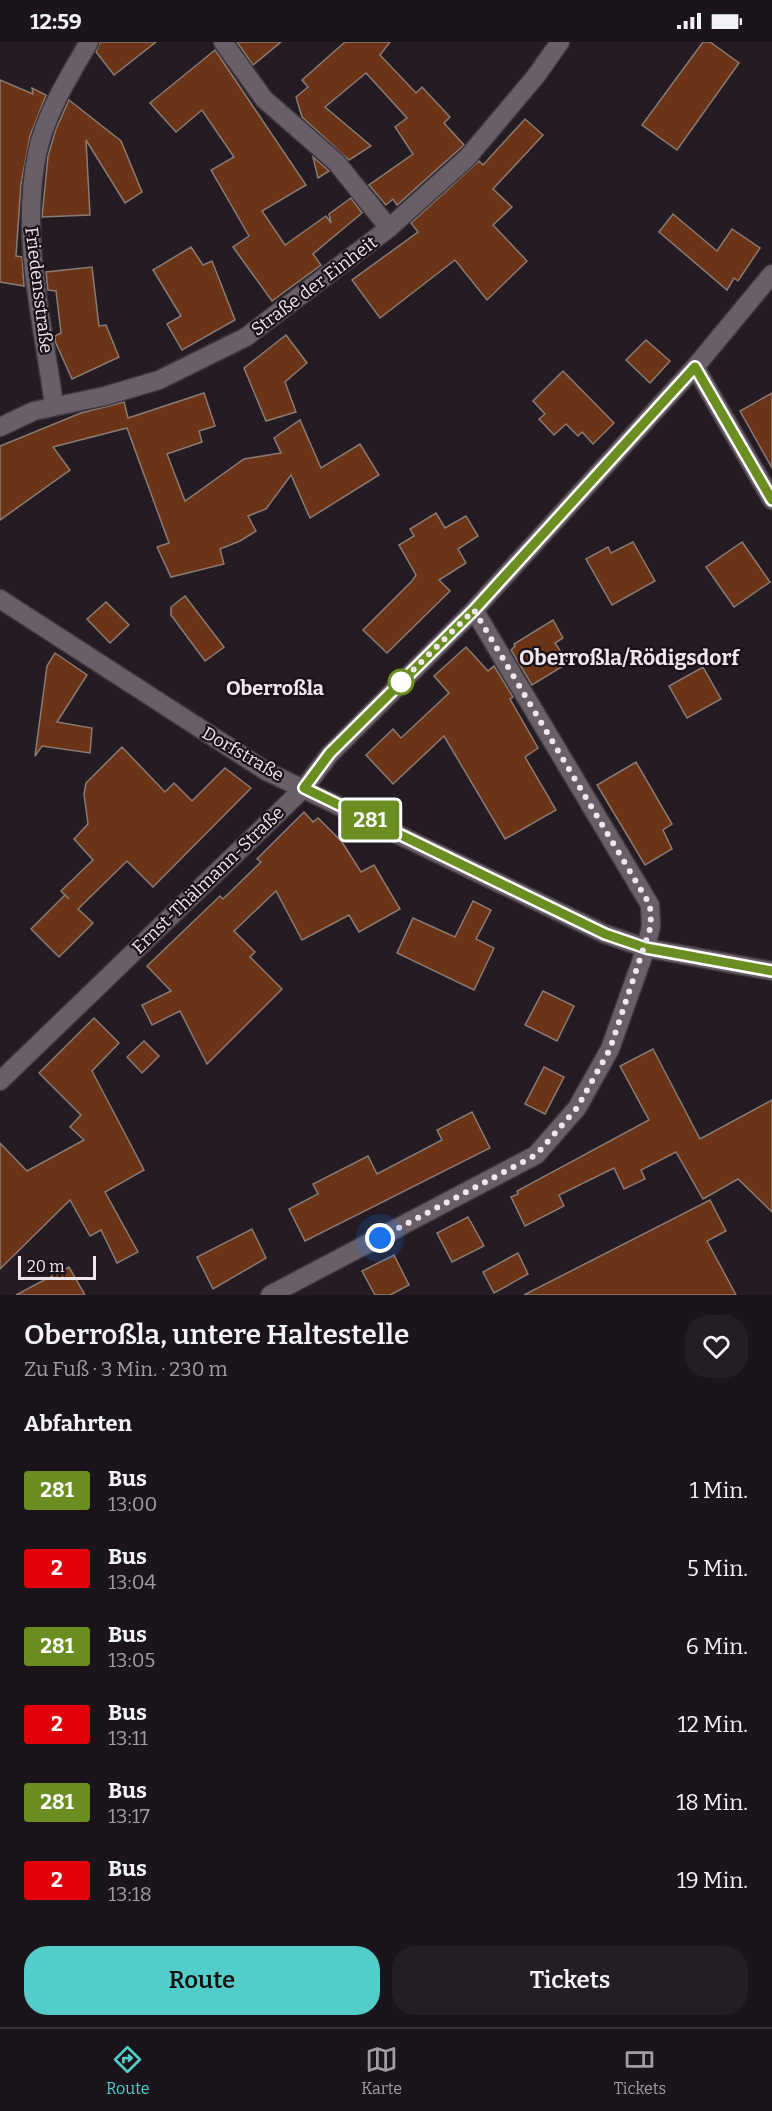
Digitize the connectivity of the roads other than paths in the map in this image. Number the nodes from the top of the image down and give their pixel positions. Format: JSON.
{"nodes":[{"id":1,"x":89,"y":42,"type":"edge"},
{"id":2,"x":223,"y":42,"type":"edge"},
{"id":3,"x":560,"y":42,"type":"edge"},
{"id":4,"x":389,"y":228,"type":"junction"},
{"id":5,"x":772,"y":274,"type":"edge"},
{"id":6,"x":695,"y":367,"type":"junction"},
{"id":7,"x":54,"y":405,"type":"junction"},
{"id":8,"x":0,"y":427,"type":"edge"},
{"id":9,"x":772,"y":500,"type":"edge"},
{"id":10,"x":0,"y":598,"type":"edge"},
{"id":11,"x":474,"y":610,"type":"junction"},
{"id":12,"x":304,"y":788,"type":"junction"},
{"id":13,"x":646,"y":948,"type":"junction"},
{"id":14,"x":772,"y":971,"type":"edge"},
{"id":15,"x":0,"y":1081,"type":"edge"},
{"id":16,"x":306,"y":1287,"type":"edge"},
{"id":17,"x":270,"y":1295,"type":"edge"}],
"edges":[{"from":1,"to":7,"type":"street","name":"Friedensstraße"},
{"from":2,"to":4,"type":"street"},
{"from":3,"to":4,"type":"street","name":"Straße der Einheit"},
{"from":4,"to":7,"type":"street","name":"Straße der Einheit"},
{"from":5,"to":6,"type":"street","name":"Ernst-Thälmann-Straße"},
{"from":6,"to":9,"type":"street"},
{"from":6,"to":11,"type":"street","name":"Ernst-Thälmann-Straße"},
{"from":7,"to":8,"type":"street","name":"Straße der Einheit"},
{"from":10,"to":12,"type":"street","name":"Dorfstraße"},
{"from":11,"to":12,"type":"street","name":"Ernst-Thälmann-Straße"},
{"from":11,"to":13,"type":"street"},
{"from":12,"to":13,"type":"street","name":"Dorfstraße"},
{"from":12,"to":15,"type":"street","name":"Ernst-Thälmann-Straße"},
{"from":13,"to":14,"type":"street","name":"Dorfstraße"},
{"from":13,"to":16,"type":"street"},
{"from":16,"to":17,"type":"street"}]}
